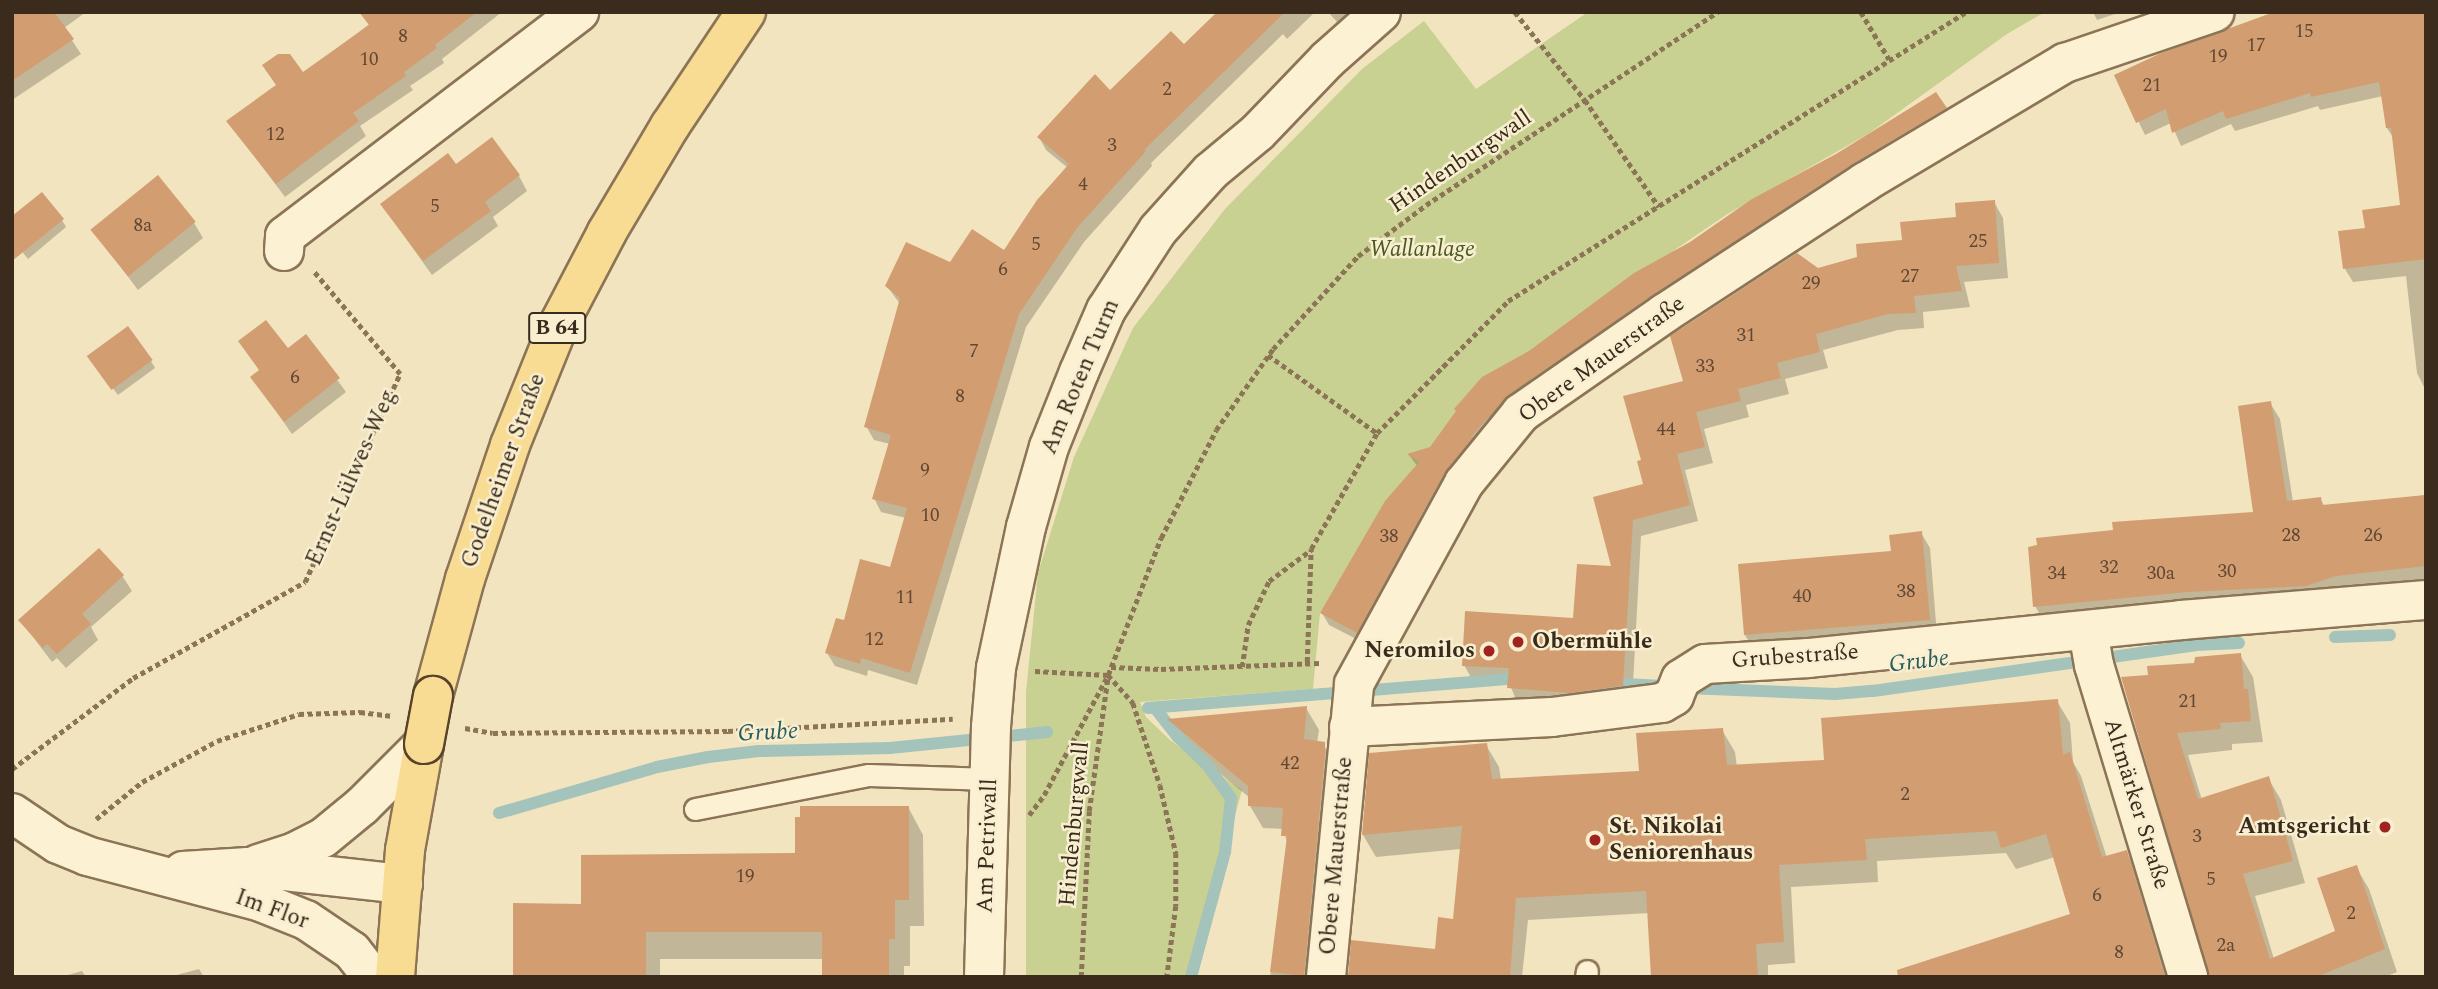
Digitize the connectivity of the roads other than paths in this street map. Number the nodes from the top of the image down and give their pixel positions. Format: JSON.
{"nodes":[{"id":1,"x":579,"y":12,"type":"edge"},
{"id":2,"x":746,"y":12,"type":"edge"},
{"id":3,"x":1381,"y":12,"type":"edge"},
{"id":4,"x":2215,"y":12,"type":"edge"},
{"id":5,"x":284,"y":244,"type":"road end"},
{"id":6,"x":2426,"y":600,"type":"edge"},
{"id":7,"x":2091,"y":649,"type":"junction"},
{"id":8,"x":1353,"y":696,"type":"junction"},
{"id":9,"x":427,"y":721,"type":"junction"},
{"id":10,"x":991,"y":742,"type":"junction"},
{"id":11,"x":695,"y":810,"type":"dead end"},
{"id":12,"x":12,"y":813,"type":"edge"},
{"id":13,"x":248,"y":867,"type":"junction"},
{"id":14,"x":153,"y":873,"type":"junction"},
{"id":15,"x":403,"y":884,"type":"junction"},
{"id":16,"x":372,"y":977,"type":"edge"},
{"id":17,"x":395,"y":977,"type":"edge"},
{"id":18,"x":984,"y":977,"type":"edge"},
{"id":19,"x":1326,"y":977,"type":"edge"},
{"id":20,"x":2188,"y":977,"type":"edge"}],
"edges":[{"from":1,"to":5,"type":"street"},
{"from":2,"to":9,"type":"main road","name":"Godelheimer Straße","number":"B 64"},
{"from":3,"to":10,"type":"street","name":"Am Roten Turm"},
{"from":4,"to":8,"type":"street","name":"Obere Mauerstraße"},
{"from":6,"to":7,"type":"street","name":"Grubestraße"},
{"from":7,"to":8,"type":"street","name":"Grubestraße"},
{"from":7,"to":20,"type":"street","name":"Altmärker Straße"},
{"from":8,"to":19,"type":"street","name":"Obere Mauerstraße"},
{"from":9,"to":13,"type":"street","name":"Im Flor"},
{"from":9,"to":15,"type":"main road","name":"Godelheimer Straße","number":"B 64"},
{"from":10,"to":11,"type":"lane"},
{"from":10,"to":18,"type":"street","name":"Am Petriwall"},
{"from":12,"to":14,"type":"street","name":"Im Flor"},
{"from":13,"to":14,"type":"street","name":"Im Flor"},
{"from":13,"to":15,"type":"street","name":"Im Flor"},
{"from":14,"to":16,"type":"street","name":"Im Flor"},
{"from":15,"to":17,"type":"main road","name":"Godelheimer Straße","number":"B 64"}]}
